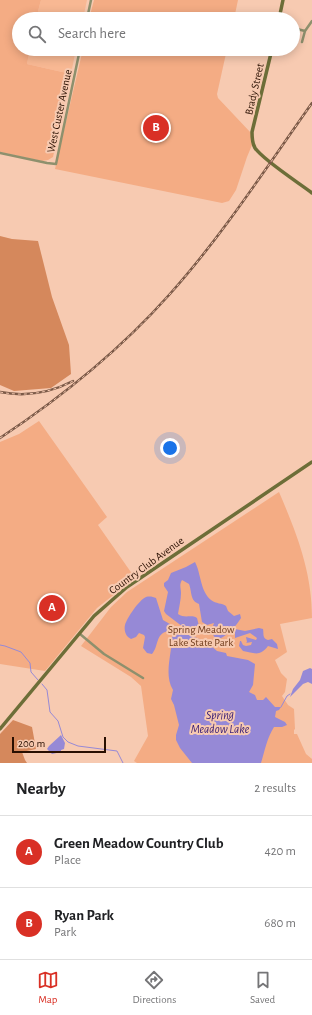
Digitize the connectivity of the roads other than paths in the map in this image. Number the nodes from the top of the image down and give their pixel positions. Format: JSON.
{"nodes":[{"id":1,"x":91,"y":0,"type":"edge"},
{"id":2,"x":283,"y":0,"type":"edge"},
{"id":3,"x":88,"y":12,"type":"edge"},
{"id":4,"x":280,"y":12,"type":"edge"},
{"id":5,"x":312,"y":21,"type":"edge"},
{"id":6,"x":300,"y":30,"type":"edge"},
{"id":7,"x":305,"y":31,"type":"junction"},
{"id":8,"x":302,"y":42,"type":"dead end"},
{"id":9,"x":79,"y":56,"type":"edge"},
{"id":10,"x":270,"y":56,"type":"edge"},
{"id":11,"x":0,"y":153,"type":"edge"},
{"id":12,"x":312,"y":193,"type":"edge"},
{"id":13,"x":312,"y":462,"type":"edge"},
{"id":14,"x":80,"y":634,"type":"junction"},
{"id":15,"x":143,"y":678,"type":"dead end"},
{"id":16,"x":0,"y":729,"type":"edge"}],
"edges":[{"from":1,"to":3,"type":"street"},
{"from":2,"to":4,"type":"street"},
{"from":5,"to":7,"type":"street"},
{"from":6,"to":7,"type":"street"},
{"from":7,"to":8,"type":"street"},
{"from":9,"to":11,"type":"street","name":"West Custer Avenue"},
{"from":10,"to":12,"type":"street","name":"Brady Street"},
{"from":13,"to":14,"type":"street","name":"Country Club Avenue"},
{"from":14,"to":15,"type":"street"},
{"from":14,"to":16,"type":"street","name":"Country Club Avenue"}]}
